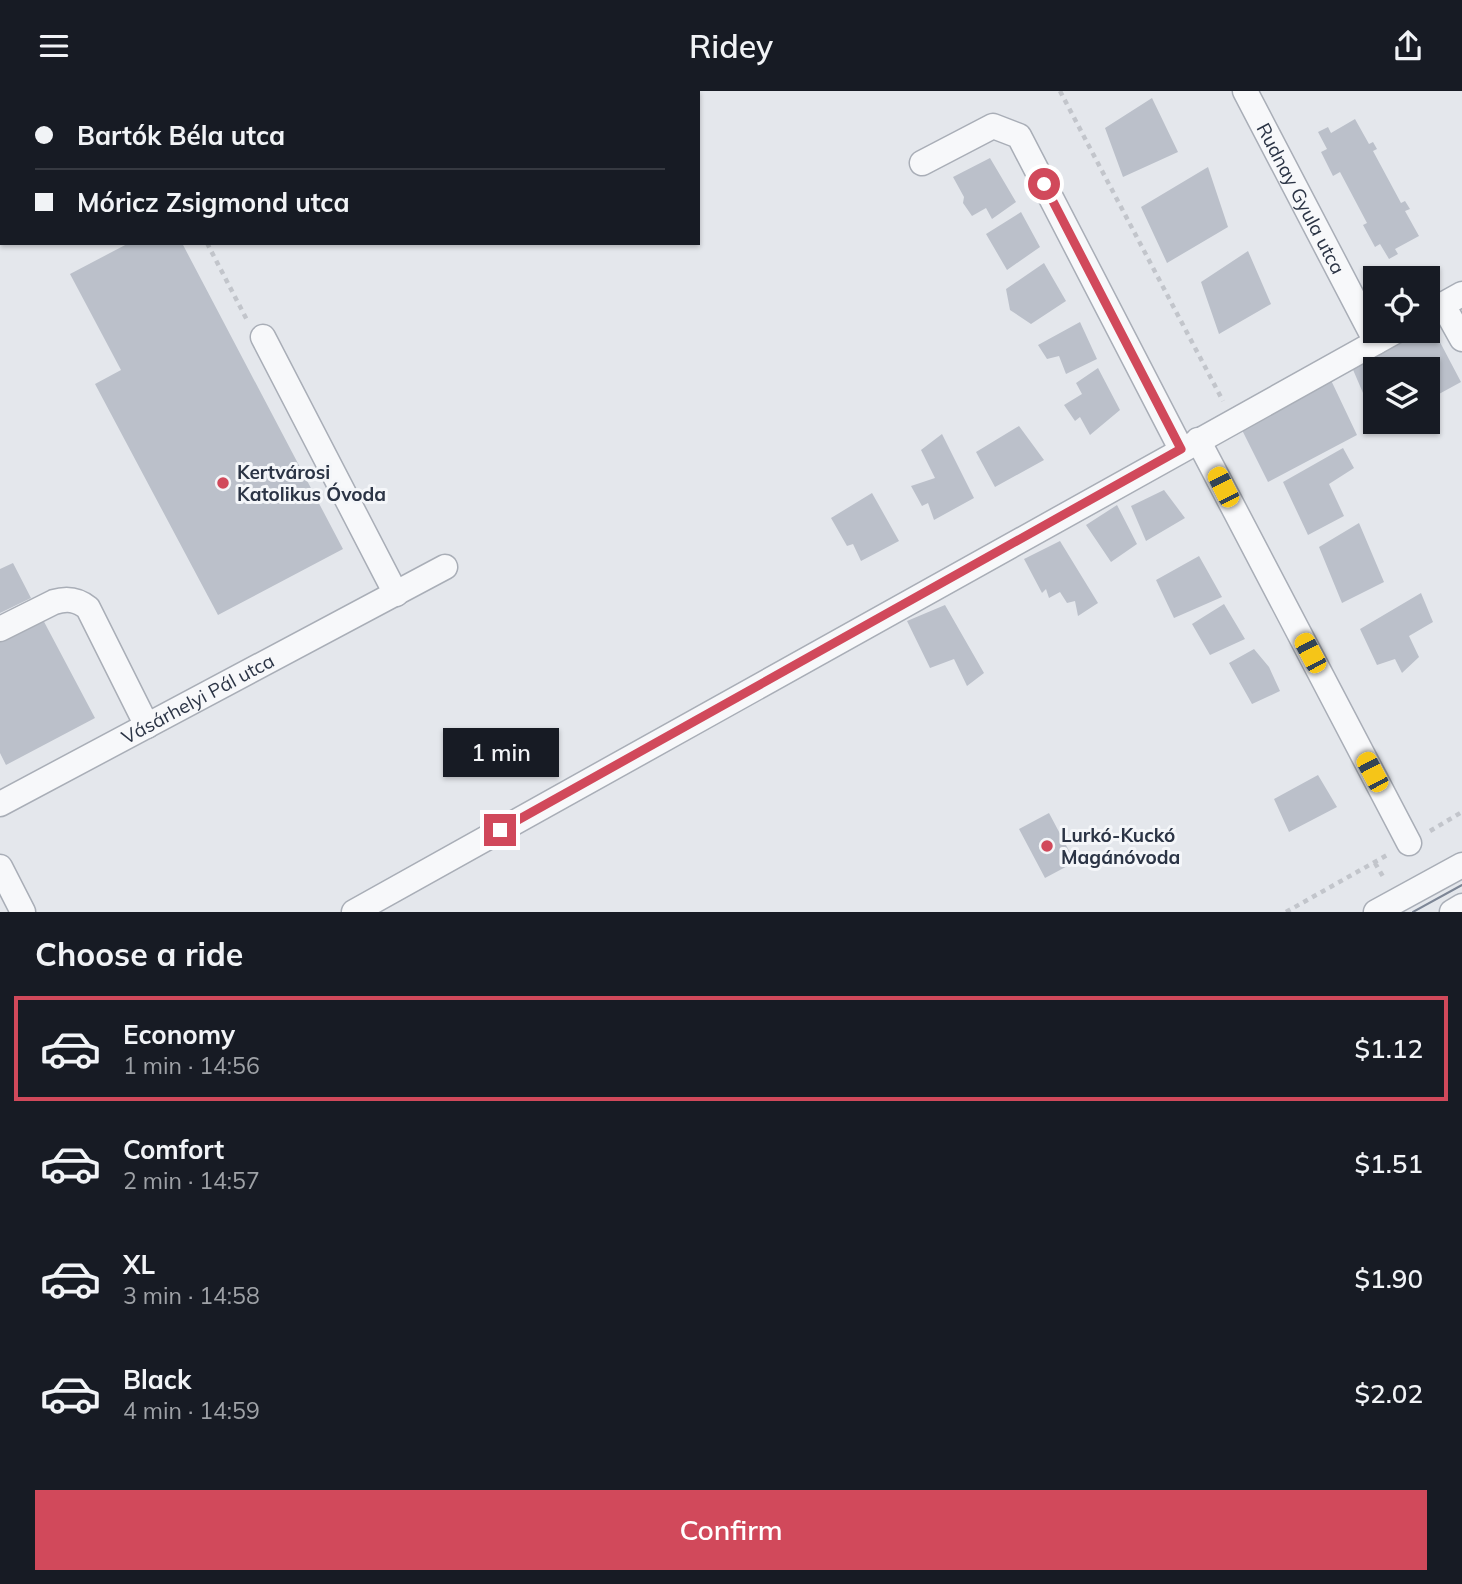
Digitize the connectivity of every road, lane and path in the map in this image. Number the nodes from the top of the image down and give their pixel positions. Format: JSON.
{"nodes":[{"id":1,"x":1060,"y":91,"type":"edge"},
{"id":2,"x":1245,"y":91,"type":"edge"},
{"id":3,"x":922,"y":163,"type":"dead end"},
{"id":4,"x":208,"y":245,"type":"edge"},
{"id":5,"x":1363,"y":297,"type":"edge"},
{"id":6,"x":1444,"y":304,"type":"edge"},
{"id":7,"x":263,"y":337,"type":"joint"},
{"id":8,"x":1462,"y":339,"type":"edge"},
{"id":9,"x":1375,"y":343,"type":"edge"},
{"id":10,"x":1234,"y":421,"type":"junction"},
{"id":11,"x":1190,"y":444,"type":"junction"},
{"id":12,"x":445,"y":568,"type":"dead end"},
{"id":13,"x":396,"y":594,"type":"junction"},
{"id":14,"x":0,"y":629,"type":"edge"},
{"id":15,"x":147,"y":726,"type":"junction"},
{"id":16,"x":0,"y":804,"type":"edge"},
{"id":17,"x":1462,"y":812,"type":"edge"},
{"id":18,"x":1409,"y":843,"type":"junction"},
{"id":19,"x":1462,"y":865,"type":"edge"},
{"id":20,"x":0,"y":867,"type":"edge"},
{"id":21,"x":1418,"y":902,"type":"edge"},
{"id":22,"x":1462,"y":907,"type":"edge"},
{"id":23,"x":23,"y":912,"type":"edge"},
{"id":24,"x":354,"y":912,"type":"edge"},
{"id":25,"x":1286,"y":912,"type":"edge"},
{"id":26,"x":1377,"y":912,"type":"edge"},
{"id":27,"x":1451,"y":912,"type":"edge"}],
"edges":[{"from":1,"to":10,"type":"path"},
{"from":2,"to":5,"type":"street","name":"Rudnay Gyula utca"},
{"from":3,"to":11,"type":"street"},
{"from":4,"to":7,"type":"path"},
{"from":6,"to":8,"type":"street"},
{"from":7,"to":13,"type":"street"},
{"from":9,"to":10,"type":"street"},
{"from":10,"to":11,"type":"street"},
{"from":11,"to":18,"type":"street"},
{"from":11,"to":24,"type":"street"},
{"from":12,"to":13,"type":"street","name":"Vásárhelyi Pál utca"},
{"from":13,"to":15,"type":"street","name":"Vásárhelyi Pál utca"},
{"from":14,"to":15,"type":"street"},
{"from":15,"to":16,"type":"street","name":"Vásárhelyi Pál utca"},
{"from":17,"to":18,"type":"path"},
{"from":18,"to":25,"type":"path"},
{"from":19,"to":21,"type":"street"},
{"from":20,"to":23,"type":"street"},
{"from":21,"to":26,"type":"street"},
{"from":22,"to":27,"type":"street"}]}
